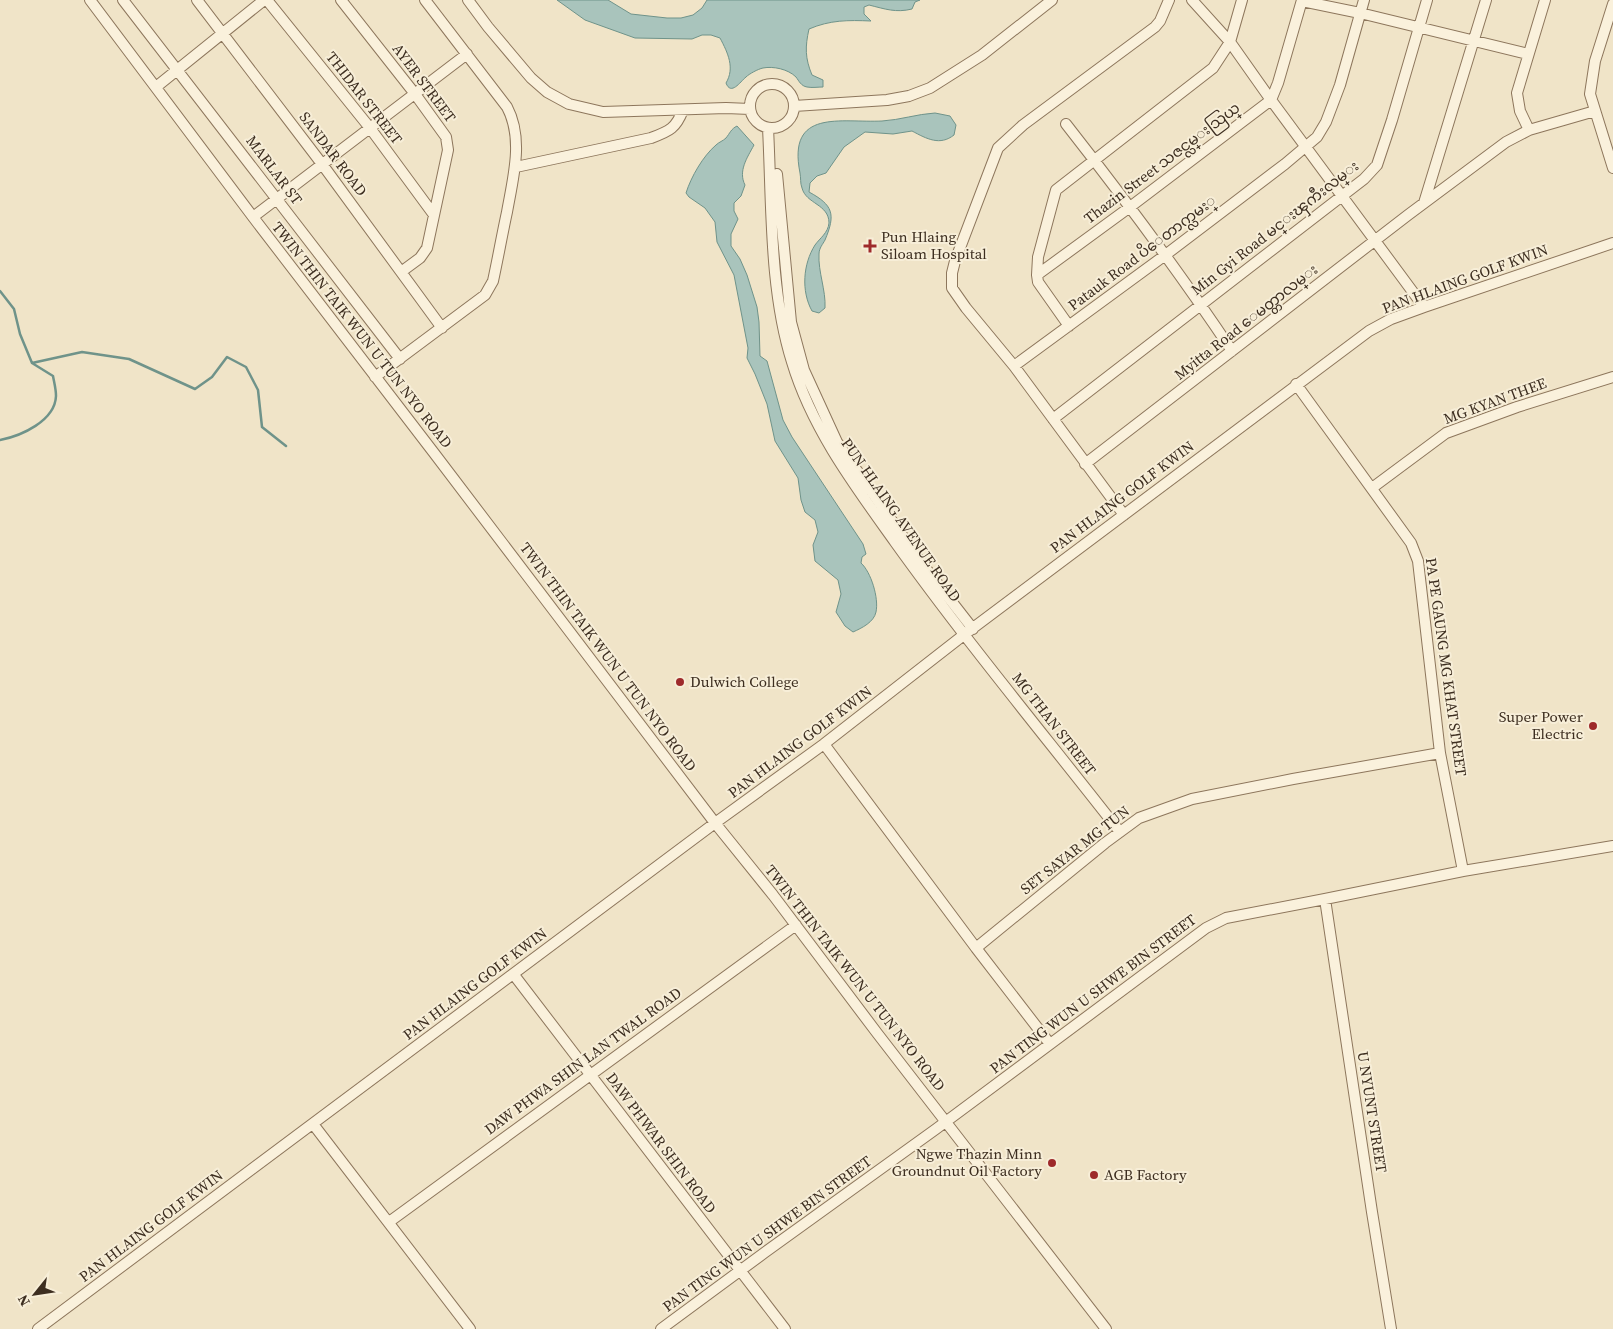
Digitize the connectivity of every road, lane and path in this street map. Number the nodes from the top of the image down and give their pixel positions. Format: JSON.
{"nodes":[{"id":1,"x":90,"y":0,"type":"edge"},
{"id":2,"x":123,"y":0,"type":"edge"},
{"id":3,"x":197,"y":0,"type":"edge"},
{"id":4,"x":266,"y":0,"type":"edge"},
{"id":5,"x":341,"y":0,"type":"edge"},
{"id":6,"x":425,"y":0,"type":"edge"},
{"id":7,"x":468,"y":0,"type":"edge"},
{"id":8,"x":1052,"y":0,"type":"edge"},
{"id":9,"x":1169,"y":0,"type":"edge"},
{"id":10,"x":1192,"y":0,"type":"edge"},
{"id":11,"x":1242,"y":0,"type":"edge"},
{"id":12,"x":1302,"y":0,"type":"edge"},
{"id":13,"x":1364,"y":0,"type":"edge"},
{"id":14,"x":1427,"y":0,"type":"edge"},
{"id":15,"x":1486,"y":0,"type":"edge"},
{"id":16,"x":1545,"y":0,"type":"edge"},
{"id":17,"x":1613,"y":4,"type":"edge"},
{"id":18,"x":1360,"y":13,"type":"junction"},
{"id":19,"x":1418,"y":28,"type":"junction"},
{"id":20,"x":223,"y":33,"type":"junction"},
{"id":21,"x":1230,"y":42,"type":"junction"},
{"id":22,"x":1473,"y":42,"type":"junction"},
{"id":23,"x":467,"y":54,"type":"junction"},
{"id":24,"x":1528,"y":54,"type":"junction"},
{"id":25,"x":178,"y":70,"type":"junction"},
{"id":26,"x":156,"y":87,"type":"junction"},
{"id":27,"x":415,"y":94,"type":"junction"},
{"id":28,"x":1271,"y":100,"type":"junction"},
{"id":29,"x":794,"y":106,"type":"junction"},
{"id":30,"x":750,"y":108,"type":"junction"},
{"id":31,"x":683,"y":110,"type":"junction"},
{"id":32,"x":1595,"y":111,"type":"junction"},
{"id":33,"x":1066,"y":124,"type":"dead end"},
{"id":34,"x":370,"y":128,"type":"junction"},
{"id":35,"x":772,"y":128,"type":"junction"},
{"id":36,"x":1529,"y":130,"type":"junction"},
{"id":37,"x":1307,"y":147,"type":"junction"},
{"id":38,"x":1095,"y":160,"type":"junction"},
{"id":39,"x":322,"y":164,"type":"junction"},
{"id":40,"x":516,"y":167,"type":"junction"},
{"id":41,"x":1613,"y":168,"type":"edge"},
{"id":42,"x":1343,"y":196,"type":"junction"},
{"id":43,"x":277,"y":199,"type":"junction"},
{"id":44,"x":1424,"y":203,"type":"junction"},
{"id":45,"x":1130,"y":207,"type":"junction"},
{"id":46,"x":434,"y":215,"type":"junction"},
{"id":47,"x":253,"y":217,"type":"junction"},
{"id":48,"x":1376,"y":241,"type":"junction"},
{"id":49,"x":1613,"y":243,"type":"edge"},
{"id":50,"x":1164,"y":256,"type":"junction"},
{"id":51,"x":401,"y":272,"type":"junction"},
{"id":52,"x":1036,"y":275,"type":"junction"},
{"id":53,"x":1201,"y":305,"type":"junction"},
{"id":54,"x":1424,"y":307,"type":"junction"},
{"id":55,"x":1069,"y":326,"type":"junction"},
{"id":56,"x":442,"y":328,"type":"junction"},
{"id":57,"x":1232,"y":351,"type":"junction"},
{"id":58,"x":400,"y":359,"type":"junction"},
{"id":59,"x":1014,"y":366,"type":"junction"},
{"id":60,"x":375,"y":377,"type":"junction"},
{"id":61,"x":1613,"y":377,"type":"edge"},
{"id":62,"x":1296,"y":384,"type":"junction"},
{"id":63,"x":1053,"y":419,"type":"junction"},
{"id":64,"x":1085,"y":464,"type":"junction"},
{"id":65,"x":1372,"y":488,"type":"junction"},
{"id":66,"x":1124,"y":515,"type":"junction"},
{"id":67,"x":969,"y":632,"type":"junction"},
{"id":68,"x":824,"y":744,"type":"junction"},
{"id":69,"x":1440,"y":753,"type":"junction"},
{"id":70,"x":715,"y":823,"type":"junction"},
{"id":71,"x":1120,"y":832,"type":"junction"},
{"id":72,"x":1613,"y":846,"type":"edge"},
{"id":73,"x":1463,"y":870,"type":"junction"},
{"id":74,"x":1325,"y":899,"type":"junction"},
{"id":75,"x":796,"y":925,"type":"junction"},
{"id":76,"x":976,"y":948,"type":"junction"},
{"id":77,"x":514,"y":975,"type":"junction"},
{"id":78,"x":1050,"y":1044,"type":"junction"},
{"id":79,"x":591,"y":1075,"type":"junction"},
{"id":80,"x":946,"y":1122,"type":"junction"},
{"id":81,"x":313,"y":1124,"type":"junction"},
{"id":82,"x":389,"y":1222,"type":"junction"},
{"id":83,"x":740,"y":1271,"type":"junction"},
{"id":84,"x":38,"y":1329,"type":"edge"},
{"id":85,"x":470,"y":1329,"type":"edge"},
{"id":86,"x":661,"y":1329,"type":"edge"},
{"id":87,"x":785,"y":1329,"type":"edge"},
{"id":88,"x":1106,"y":1329,"type":"edge"},
{"id":89,"x":1391,"y":1329,"type":"edge"}],
"edges":[{"from":1,"to":26,"type":"street","name":"TWIN THIN TAIK WUN U TUN NYO ROAD"},
{"from":2,"to":25,"type":"street","name":"MARLAR ST"},
{"from":3,"to":20,"type":"street","name":"SANDAR ROAD"},
{"from":4,"to":20,"type":"street"},
{"from":4,"to":34,"type":"street","name":"THIDAR STREET"},
{"from":5,"to":27,"type":"street","name":"AYER STREET"},
{"from":6,"to":23,"type":"street"},
{"from":7,"to":31,"type":"street"},
{"from":8,"to":29,"type":"street"},
{"from":9,"to":59,"type":"street"},
{"from":10,"to":21,"type":"street"},
{"from":11,"to":21,"type":"street"},
{"from":12,"to":18,"type":"street"},
{"from":12,"to":28,"type":"street"},
{"from":13,"to":18,"type":"street","name":"Patauk Road ပိေတာက္လမး္"},
{"from":14,"to":19,"type":"street","name":"Min Gyi Road မင္းၾကီးလမ္း"},
{"from":15,"to":22,"type":"street"},
{"from":16,"to":24,"type":"street"},
{"from":17,"to":32,"type":"street"},
{"from":18,"to":19,"type":"street"},
{"from":18,"to":37,"type":"street","name":"Patauk Road ပိေတာက္လမး္"},
{"from":19,"to":22,"type":"street"},
{"from":19,"to":42,"type":"street","name":"Min Gyi Road မင္းၾကီးလမ္း"},
{"from":20,"to":25,"type":"street"},
{"from":20,"to":39,"type":"street","name":"SANDAR ROAD"},
{"from":21,"to":28,"type":"street"},
{"from":21,"to":38,"type":"street"},
{"from":22,"to":24,"type":"street"},
{"from":22,"to":44,"type":"street"},
{"from":23,"to":27,"type":"street"},
{"from":23,"to":40,"type":"street"},
{"from":24,"to":36,"type":"street"},
{"from":25,"to":26,"type":"street"},
{"from":25,"to":43,"type":"street","name":"MARLAR ST"},
{"from":26,"to":47,"type":"street","name":"TWIN THIN TAIK WUN U TUN NYO ROAD"},
{"from":27,"to":34,"type":"street"},
{"from":27,"to":46,"type":"street","name":"AYER STREET"},
{"from":28,"to":37,"type":"street"},
{"from":28,"to":45,"type":"street","name":"Thazin Street သဇင္လမ္းသြယ္"},
{"from":29,"to":30,"type":"street"},
{"from":29,"to":35,"type":"street"},
{"from":30,"to":31,"type":"street"},
{"from":30,"to":35,"type":"street"},
{"from":31,"to":40,"type":"street"},
{"from":32,"to":36,"type":"street","name":"Myitta Road ေမတ္တာလမ္း"},
{"from":32,"to":41,"type":"street"},
{"from":33,"to":38,"type":"street"},
{"from":34,"to":39,"type":"street"},
{"from":34,"to":46,"type":"street","name":"THIDAR STREET"},
{"from":35,"to":67,"type":"street","name":"PUN HLAING AVENUE ROAD"},
{"from":36,"to":44,"type":"street","name":"Myitta Road ေမတ္တာလမ္း"},
{"from":37,"to":42,"type":"street"},
{"from":37,"to":50,"type":"street","name":"Patauk Road ပိေတာက္လမး္"},
{"from":38,"to":45,"type":"street"},
{"from":38,"to":52,"type":"street"},
{"from":39,"to":43,"type":"street"},
{"from":39,"to":51,"type":"street","name":"SANDAR ROAD"},
{"from":40,"to":56,"type":"street"},
{"from":42,"to":48,"type":"street"},
{"from":42,"to":53,"type":"street","name":"Min Gyi Road မင္းၾကီးလမ္း"},
{"from":43,"to":47,"type":"street"},
{"from":43,"to":58,"type":"street","name":"MARLAR ST"},
{"from":44,"to":48,"type":"street","name":"Myitta Road ေမတ္တာလမ္း"},
{"from":45,"to":50,"type":"street"},
{"from":45,"to":52,"type":"street","name":"Thazin Street သဇင္လမ္းသြယ္"},
{"from":46,"to":51,"type":"street","name":"AYER STREET"},
{"from":47,"to":60,"type":"street","name":"TWIN THIN TAIK WUN U TUN NYO ROAD"},
{"from":48,"to":54,"type":"street"},
{"from":48,"to":57,"type":"street","name":"Myitta Road ေမတ္တာလမ္း"},
{"from":49,"to":54,"type":"street","name":"PAN HLAING GOLF KWIN"},
{"from":50,"to":53,"type":"street"},
{"from":50,"to":55,"type":"street","name":"Patauk Road ပိေတာက္လမး္"},
{"from":51,"to":56,"type":"street","name":"SANDAR ROAD"},
{"from":52,"to":55,"type":"street"},
{"from":53,"to":57,"type":"street"},
{"from":53,"to":63,"type":"street","name":"Min Gyi Road မင္းၾကီးလမ္း"},
{"from":54,"to":62,"type":"street","name":"PAN HLAING GOLF KWIN"},
{"from":55,"to":59,"type":"street","name":"Patauk Road ပိေတာက္လမး္"},
{"from":56,"to":58,"type":"street"},
{"from":57,"to":64,"type":"street","name":"Myitta Road ေမတ္တာလမ္း"},
{"from":58,"to":60,"type":"street"},
{"from":59,"to":63,"type":"street"},
{"from":60,"to":70,"type":"street","name":"TWIN THIN TAIK WUN U TUN NYO ROAD"},
{"from":61,"to":65,"type":"street","name":"MG KYAN THEE"},
{"from":62,"to":65,"type":"street","name":"PA PE GAUNG MG KHAT STREET"},
{"from":62,"to":66,"type":"street","name":"PAN HLAING GOLF KWIN"},
{"from":63,"to":64,"type":"street"},
{"from":64,"to":66,"type":"street"},
{"from":65,"to":69,"type":"street","name":"PA PE GAUNG MG KHAT STREET"},
{"from":66,"to":67,"type":"street","name":"PAN HLAING GOLF KWIN"},
{"from":67,"to":68,"type":"street","name":"PAN HLAING GOLF KWIN"},
{"from":67,"to":71,"type":"street","name":"MG THAN STREET"},
{"from":68,"to":70,"type":"street","name":"PAN HLAING GOLF KWIN"},
{"from":68,"to":76,"type":"street"},
{"from":69,"to":71,"type":"street","name":"SET SAYAR MG TUN"},
{"from":69,"to":73,"type":"street","name":"PA PE GAUNG MG KHAT STREET"},
{"from":70,"to":75,"type":"street","name":"TWIN THIN TAIK WUN U TUN NYO ROAD"},
{"from":70,"to":77,"type":"street","name":"PAN HLAING GOLF KWIN"},
{"from":71,"to":76,"type":"street","name":"SET SAYAR MG TUN"},
{"from":72,"to":73,"type":"street","name":"PAN TING WUN U SHWE BIN STREET"},
{"from":73,"to":74,"type":"street","name":"PAN TING WUN U SHWE BIN STREET"},
{"from":74,"to":78,"type":"street","name":"PAN TING WUN U SHWE BIN STREET"},
{"from":74,"to":89,"type":"street","name":"U NYUNT STREET"},
{"from":75,"to":79,"type":"street","name":"DAW PHWA SHIN LAN TWAL ROAD"},
{"from":75,"to":80,"type":"street","name":"TWIN THIN TAIK WUN U TUN NYO ROAD"},
{"from":76,"to":78,"type":"street"},
{"from":77,"to":79,"type":"street","name":"DAW PHWAR SHIN ROAD"},
{"from":77,"to":81,"type":"street","name":"PAN HLAING GOLF KWIN"},
{"from":78,"to":80,"type":"street","name":"PAN TING WUN U SHWE BIN STREET"},
{"from":79,"to":82,"type":"street","name":"DAW PHWA SHIN LAN TWAL ROAD"},
{"from":79,"to":83,"type":"street","name":"DAW PHWAR SHIN ROAD"},
{"from":80,"to":83,"type":"street","name":"PAN TING WUN U SHWE BIN STREET"},
{"from":80,"to":88,"type":"street","name":"TWIN THIN TAIK WUN U TUN NYO ROAD"},
{"from":81,"to":82,"type":"street"},
{"from":81,"to":84,"type":"street","name":"PAN HLAING GOLF KWIN"},
{"from":82,"to":85,"type":"street"},
{"from":83,"to":86,"type":"street","name":"PAN TING WUN U SHWE BIN STREET"},
{"from":83,"to":87,"type":"street","name":"DAW PHWAR SHIN ROAD"}]}
